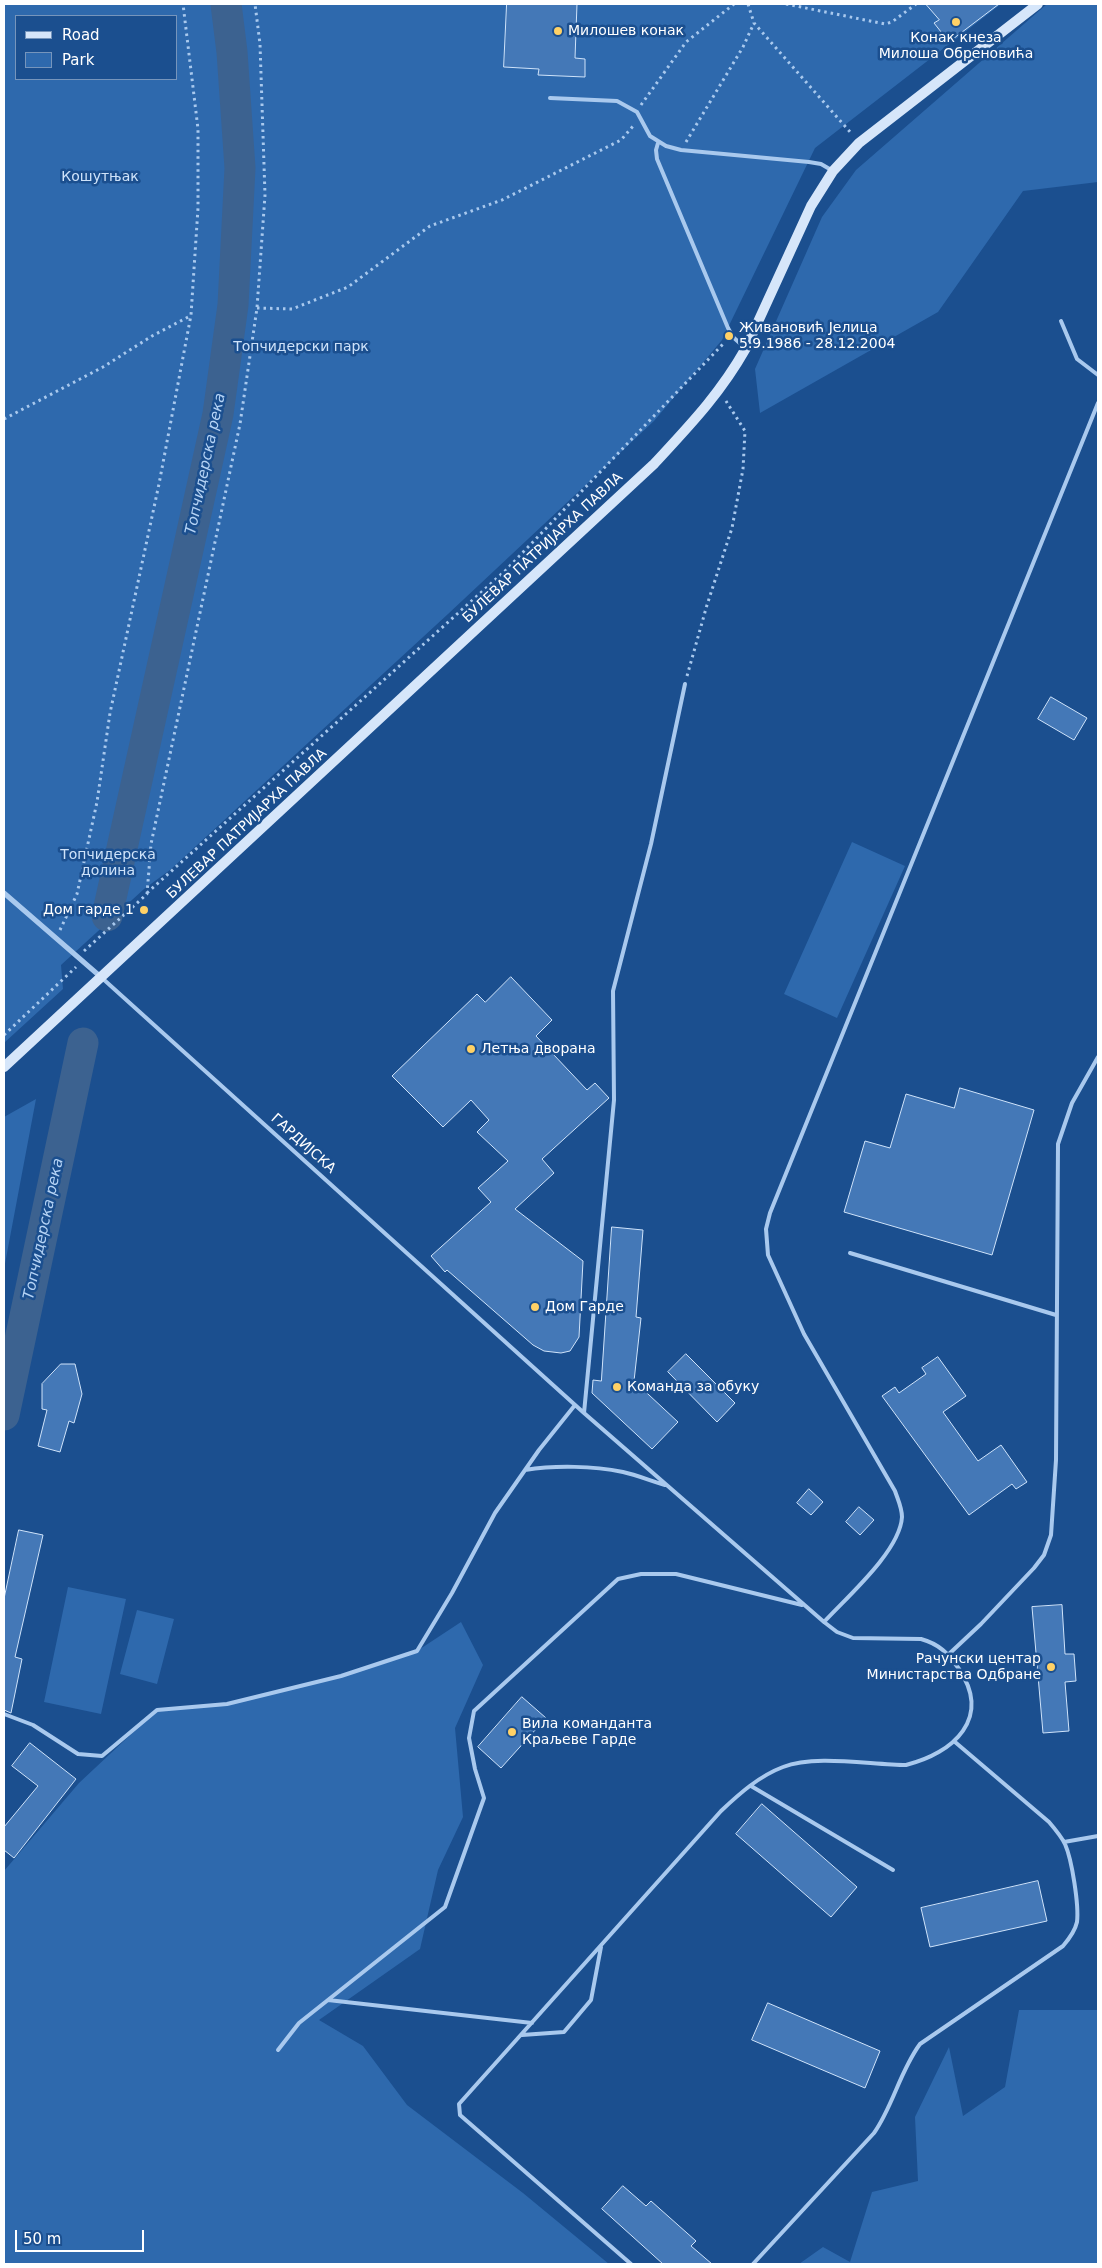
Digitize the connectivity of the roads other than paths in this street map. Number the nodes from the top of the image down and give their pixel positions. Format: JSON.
{"nodes":[{"id":1,"x":1038,"y":4,"type":"edge"},
{"id":2,"x":550,"y":98,"type":"dead end"},
{"id":3,"x":658,"y":143,"type":"junction"},
{"id":4,"x":833,"y":170,"type":"junction"},
{"id":5,"x":1061,"y":321,"type":"dead end"},
{"id":6,"x":746,"y":348,"type":"junction"},
{"id":7,"x":1098,"y":375,"type":"edge"},
{"id":8,"x":1098,"y":403,"type":"edge"},
{"id":9,"x":685,"y":684,"type":"road end"},
{"id":10,"x":4,"y":894,"type":"edge"},
{"id":11,"x":102,"y":978,"type":"junction"},
{"id":12,"x":1098,"y":1057,"type":"edge"},
{"id":13,"x":4,"y":1068,"type":"edge"},
{"id":14,"x":850,"y":1253,"type":"dead end"},
{"id":15,"x":1056,"y":1315,"type":"junction"},
{"id":16,"x":575,"y":1405,"type":"junction"},
{"id":17,"x":584,"y":1413,"type":"junction"},
{"id":18,"x":526,"y":1470,"type":"junction"},
{"id":19,"x":667,"y":1486,"type":"junction"},
{"id":20,"x":804,"y":1606,"type":"junction"},
{"id":21,"x":824,"y":1622,"type":"junction"},
{"id":22,"x":949,"y":1654,"type":"junction"},
{"id":23,"x":4,"y":1714,"type":"edge"},
{"id":24,"x":955,"y":1742,"type":"junction"},
{"id":25,"x":751,"y":1786,"type":"junction"},
{"id":26,"x":1098,"y":1836,"type":"edge"},
{"id":27,"x":1064,"y":1842,"type":"junction"},
{"id":28,"x":893,"y":1870,"type":"dead end"},
{"id":29,"x":602,"y":1945,"type":"junction"},
{"id":30,"x":328,"y":2000,"type":"junction"},
{"id":31,"x":532,"y":2023,"type":"junction"},
{"id":32,"x":521,"y":2035,"type":"junction"},
{"id":33,"x":278,"y":2050,"type":"dead end"},
{"id":34,"x":632,"y":2264,"type":"edge"},
{"id":35,"x":753,"y":2264,"type":"edge"}],
"edges":[{"from":1,"to":4,"type":"main road","name":"БУЛЕВАР ПАТРИЈАРХА ПАВЛА"},
{"from":2,"to":3,"type":"lane"},
{"from":3,"to":4,"type":"lane"},
{"from":3,"to":6,"type":"lane"},
{"from":4,"to":6,"type":"main road","name":"БУЛЕВАР ПАТРИЈАРХА ПАВЛА"},
{"from":5,"to":7,"type":"lane"},
{"from":6,"to":11,"type":"main road","name":"БУЛЕВАР ПАТРИЈАРХА ПАВЛА"},
{"from":8,"to":21,"type":"lane"},
{"from":9,"to":17,"type":"lane"},
{"from":10,"to":11,"type":"street","name":"ГАРДИЈСКА"},
{"from":11,"to":13,"type":"main road","name":"БУЛЕВАР ПАТРИЈАРХА ПАВЛА"},
{"from":11,"to":16,"type":"lane","name":"ГАРДИЈСКА"},
{"from":12,"to":15,"type":"lane"},
{"from":14,"to":15,"type":"lane"},
{"from":15,"to":22,"type":"lane"},
{"from":16,"to":17,"type":"lane","name":"ГАРДИЈСКА"},
{"from":16,"to":18,"type":"lane"},
{"from":17,"to":19,"type":"lane","name":"ГАРДИЈСКА"},
{"from":18,"to":19,"type":"lane"},
{"from":18,"to":23,"type":"lane"},
{"from":19,"to":20,"type":"lane","name":"ГАРДИЈСКА"},
{"from":20,"to":21,"type":"lane","name":"ГАРДИЈСКА"},
{"from":20,"to":30,"type":"lane"},
{"from":21,"to":22,"type":"lane","name":"ГАРДИЈСКА"},
{"from":22,"to":24,"type":"lane"},
{"from":24,"to":25,"type":"lane"},
{"from":24,"to":27,"type":"lane"},
{"from":25,"to":28,"type":"lane"},
{"from":25,"to":29,"type":"lane"},
{"from":26,"to":27,"type":"lane"},
{"from":27,"to":35,"type":"lane"},
{"from":29,"to":31,"type":"lane"},
{"from":29,"to":32,"type":"lane"},
{"from":30,"to":31,"type":"lane"},
{"from":30,"to":33,"type":"lane"},
{"from":31,"to":32,"type":"lane"},
{"from":32,"to":34,"type":"lane"}]}
